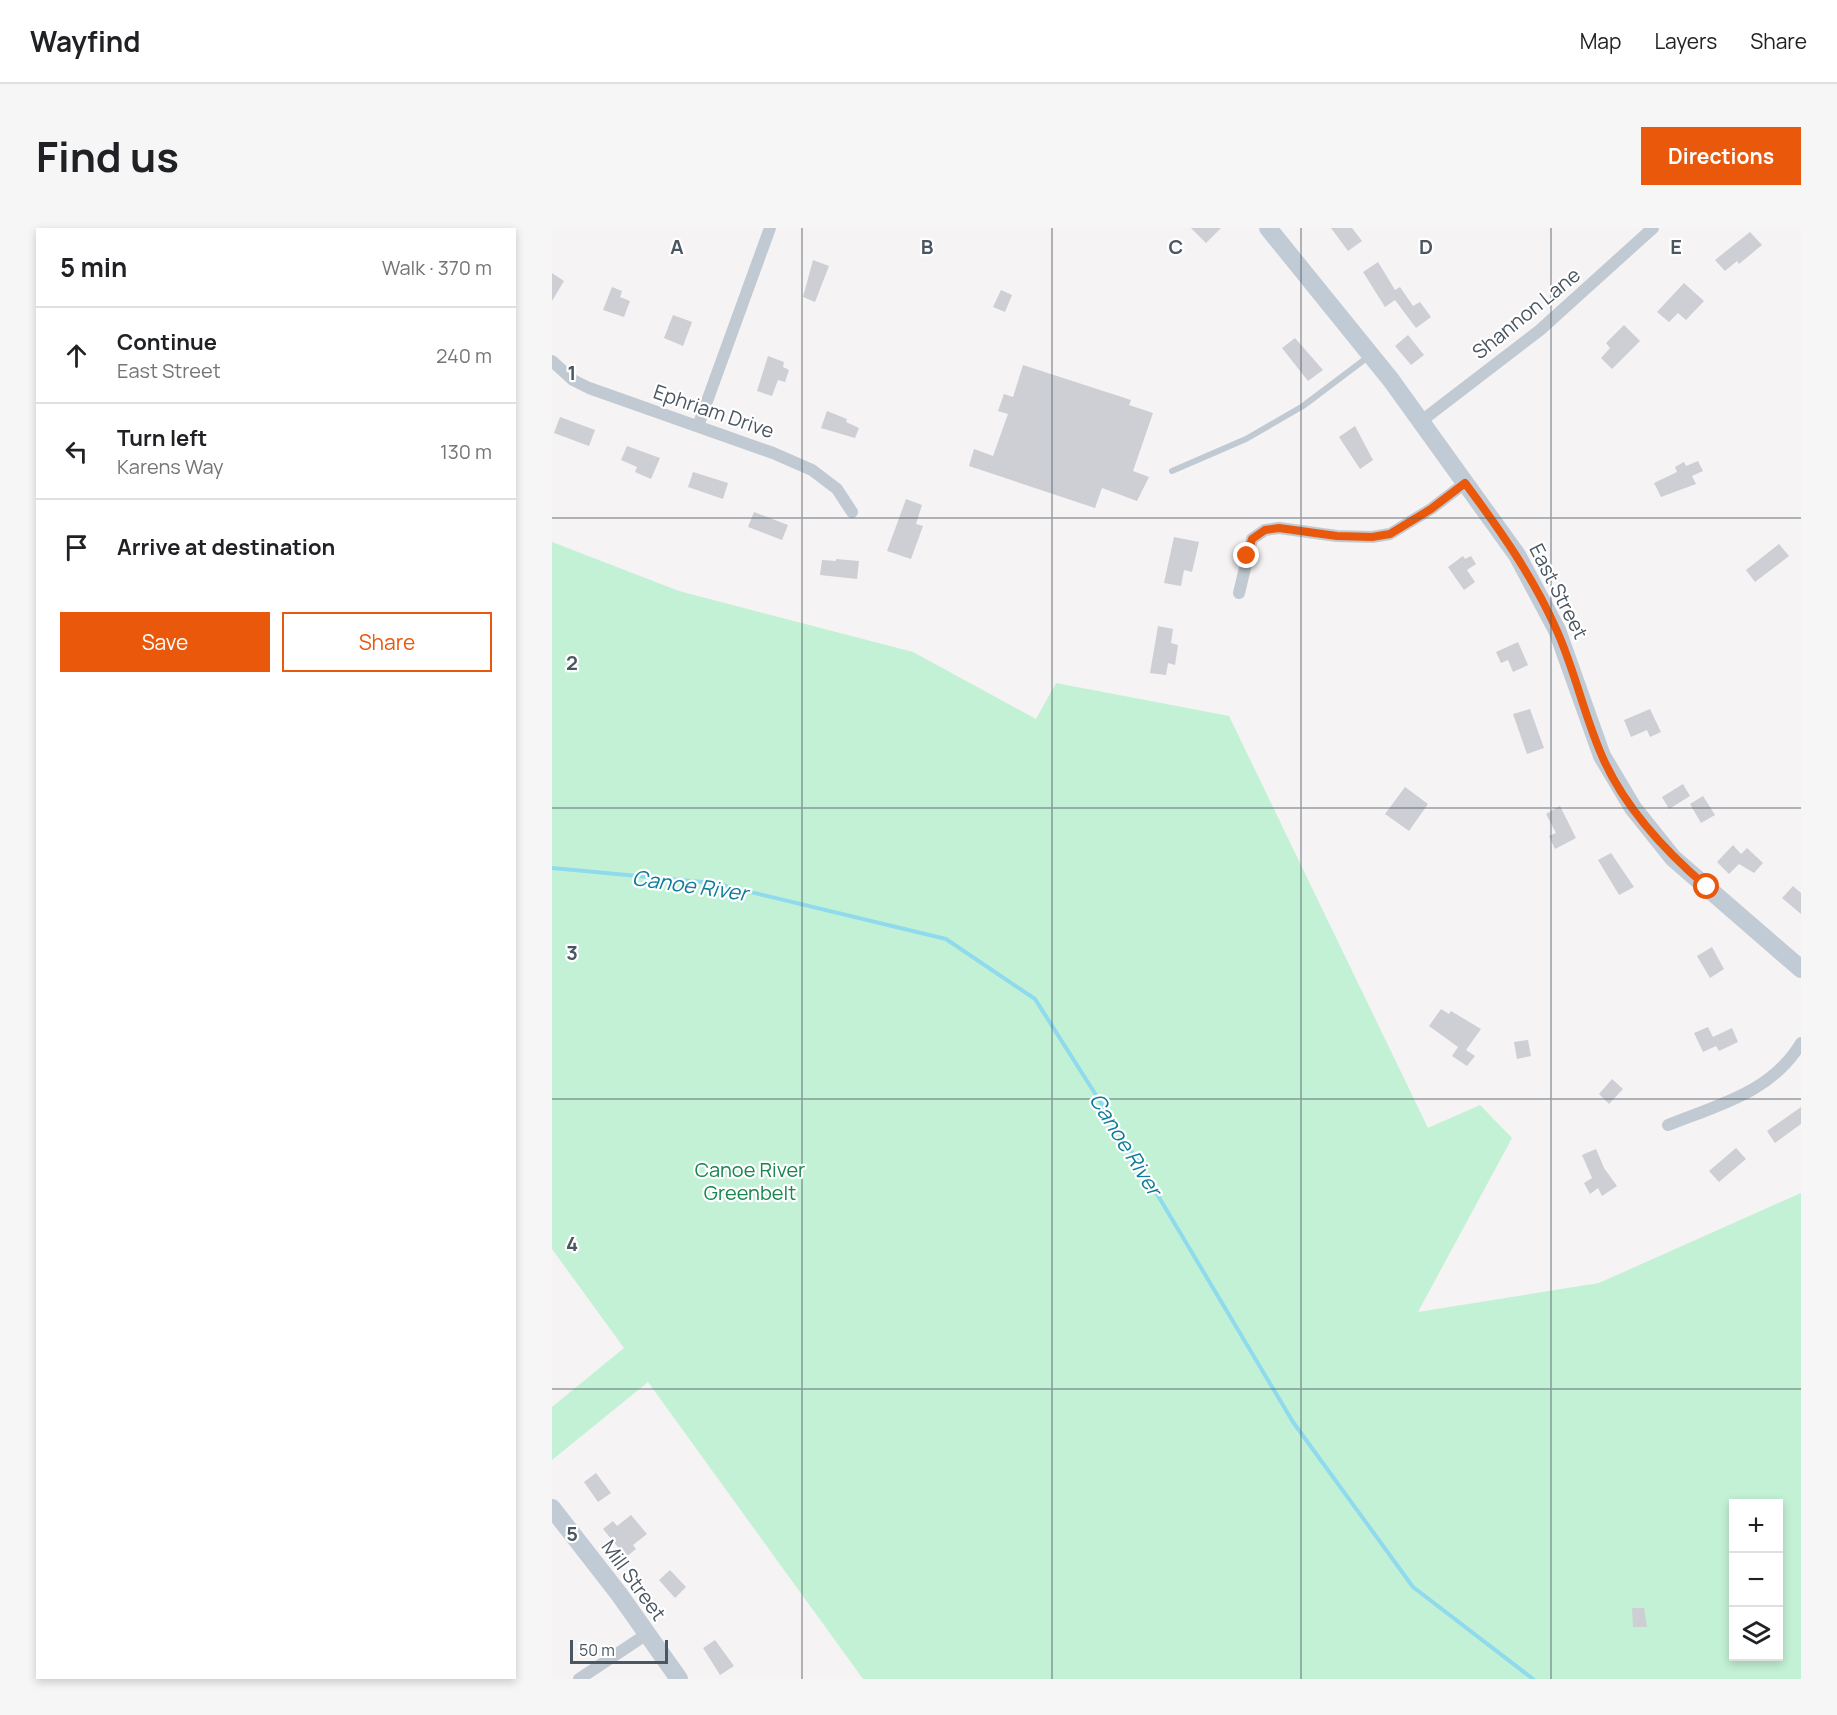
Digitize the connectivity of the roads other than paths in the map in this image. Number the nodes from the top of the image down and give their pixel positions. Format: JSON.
{"nodes":[{"id":1,"x":770,"y":228,"type":"edge"},
{"id":2,"x":1268,"y":228,"type":"edge"},
{"id":3,"x":1653,"y":228,"type":"edge"},
{"id":4,"x":1371,"y":355,"type":"junction"},
{"id":5,"x":552,"y":361,"type":"edge"},
{"id":6,"x":1420,"y":422,"type":"junction"},
{"id":7,"x":698,"y":426,"type":"junction"},
{"id":8,"x":1172,"y":471,"type":"dead end"},
{"id":9,"x":1465,"y":483,"type":"junction"},
{"id":10,"x":852,"y":512,"type":"dead end"},
{"id":11,"x":1239,"y":593,"type":"dead end"},
{"id":12,"x":1801,"y":969,"type":"edge"},
{"id":13,"x":1801,"y":1043,"type":"edge"},
{"id":14,"x":1668,"y":1125,"type":"dead end"},
{"id":15,"x":552,"y":1508,"type":"edge"},
{"id":16,"x":647,"y":1634,"type":"junction"},
{"id":17,"x":579,"y":1679,"type":"edge"},
{"id":18,"x":679,"y":1679,"type":"edge"}],
"edges":[{"from":1,"to":7,"type":"street"},
{"from":2,"to":4,"type":"street","name":"East Street"},
{"from":3,"to":6,"type":"street","name":"Shannon Lane"},
{"from":4,"to":6,"type":"street","name":"East Street"},
{"from":4,"to":8,"type":"lane"},
{"from":5,"to":7,"type":"street","name":"Ephriam Drive"},
{"from":6,"to":9,"type":"street","name":"East Street"},
{"from":7,"to":10,"type":"street","name":"Ephriam Drive"},
{"from":9,"to":11,"type":"street"},
{"from":9,"to":12,"type":"street","name":"East Street"},
{"from":13,"to":14,"type":"street"},
{"from":15,"to":16,"type":"street","name":"Mill Street"},
{"from":16,"to":17,"type":"street"},
{"from":16,"to":18,"type":"street","name":"Mill Street"}]}
